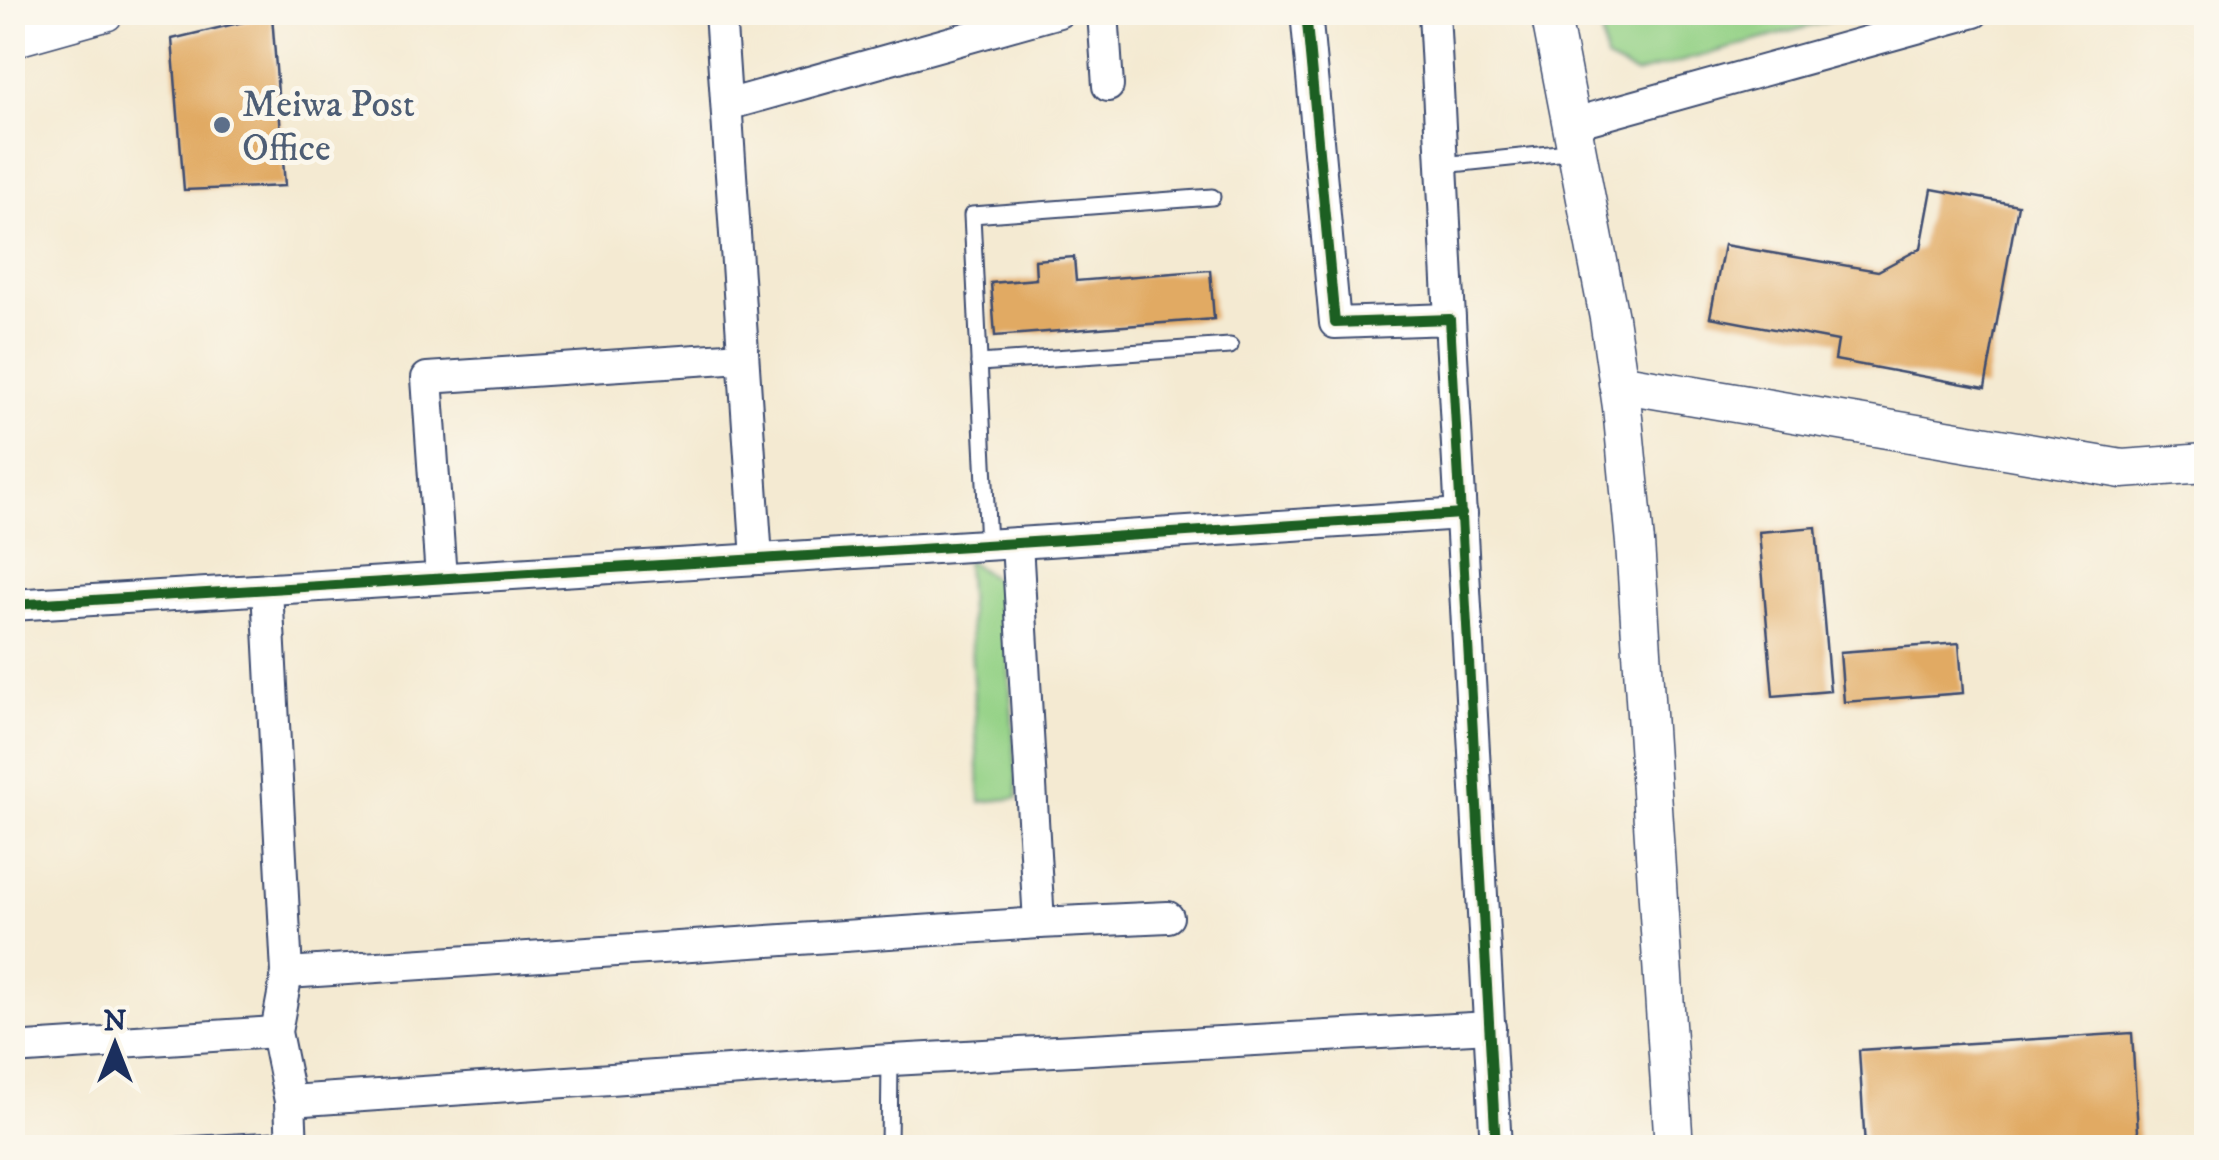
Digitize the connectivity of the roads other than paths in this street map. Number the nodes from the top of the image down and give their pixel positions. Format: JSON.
{"nodes":[{"id":1,"x":105,"y":12,"type":"edge"},
{"id":2,"x":720,"y":12,"type":"edge"},
{"id":3,"x":1059,"y":12,"type":"edge"},
{"id":4,"x":1103,"y":12,"type":"edge"},
{"id":5,"x":1306,"y":12,"type":"edge"},
{"id":6,"x":1434,"y":12,"type":"edge"},
{"id":7,"x":1550,"y":12,"type":"edge"},
{"id":8,"x":1974,"y":12,"type":"edge"},
{"id":9,"x":12,"y":38,"type":"edge"},
{"id":10,"x":1108,"y":86,"type":"dead end"},
{"id":11,"x":726,"y":105,"type":"junction"},
{"id":12,"x":1574,"y":137,"type":"junction"},
{"id":13,"x":1443,"y":166,"type":"junction"},
{"id":14,"x":1212,"y":197,"type":"dead end"},
{"id":15,"x":1450,"y":320,"type":"junction"},
{"id":16,"x":1230,"y":346,"type":"dead end"},
{"id":17,"x":742,"y":356,"type":"junction"},
{"id":18,"x":979,"y":363,"type":"junction"},
{"id":19,"x":1618,"y":384,"type":"junction"},
{"id":20,"x":2206,"y":463,"type":"edge"},
{"id":21,"x":1462,"y":514,"type":"junction"},
{"id":22,"x":1003,"y":544,"type":"junction"},
{"id":23,"x":757,"y":559,"type":"junction"},
{"id":24,"x":441,"y":578,"type":"junction"},
{"id":25,"x":267,"y":588,"type":"junction"},
{"id":26,"x":12,"y":605,"type":"edge"},
{"id":27,"x":1168,"y":917,"type":"dead end"},
{"id":28,"x":1039,"y":923,"type":"junction"},
{"id":29,"x":287,"y":972,"type":"junction"},
{"id":30,"x":1490,"y":1028,"type":"junction"},
{"id":31,"x":276,"y":1032,"type":"junction"},
{"id":32,"x":12,"y":1049,"type":"edge"},
{"id":33,"x":890,"y":1061,"type":"junction"},
{"id":34,"x":290,"y":1101,"type":"junction"},
{"id":35,"x":292,"y":1143,"type":"edge"},
{"id":36,"x":132,"y":1148,"type":"edge"},
{"id":37,"x":890,"y":1148,"type":"edge"},
{"id":38,"x":1496,"y":1148,"type":"edge"},
{"id":39,"x":1674,"y":1148,"type":"edge"}],
"edges":[{"from":1,"to":9,"type":"street"},
{"from":2,"to":11,"type":"street"},
{"from":3,"to":11,"type":"street"},
{"from":4,"to":10,"type":"street"},
{"from":5,"to":15,"type":"street"},
{"from":6,"to":13,"type":"street"},
{"from":7,"to":12,"type":"street"},
{"from":8,"to":12,"type":"street"},
{"from":11,"to":17,"type":"street"},
{"from":12,"to":13,"type":"lane"},
{"from":12,"to":19,"type":"street"},
{"from":13,"to":15,"type":"street"},
{"from":14,"to":18,"type":"lane"},
{"from":15,"to":21,"type":"street"},
{"from":16,"to":18,"type":"lane"},
{"from":17,"to":23,"type":"street"},
{"from":17,"to":24,"type":"street"},
{"from":18,"to":22,"type":"lane"},
{"from":19,"to":20,"type":"street"},
{"from":19,"to":39,"type":"street"},
{"from":21,"to":22,"type":"street"},
{"from":21,"to":30,"type":"street"},
{"from":22,"to":23,"type":"street"},
{"from":22,"to":28,"type":"street"},
{"from":23,"to":24,"type":"street"},
{"from":24,"to":25,"type":"street"},
{"from":25,"to":26,"type":"street"},
{"from":25,"to":29,"type":"street"},
{"from":27,"to":28,"type":"street"},
{"from":28,"to":29,"type":"street"},
{"from":29,"to":31,"type":"street"},
{"from":30,"to":33,"type":"street"},
{"from":30,"to":38,"type":"street"},
{"from":31,"to":32,"type":"street"},
{"from":31,"to":34,"type":"street"},
{"from":33,"to":34,"type":"street"},
{"from":33,"to":37,"type":"lane"},
{"from":34,"to":35,"type":"street"},
{"from":35,"to":36,"type":"lane"}]}
